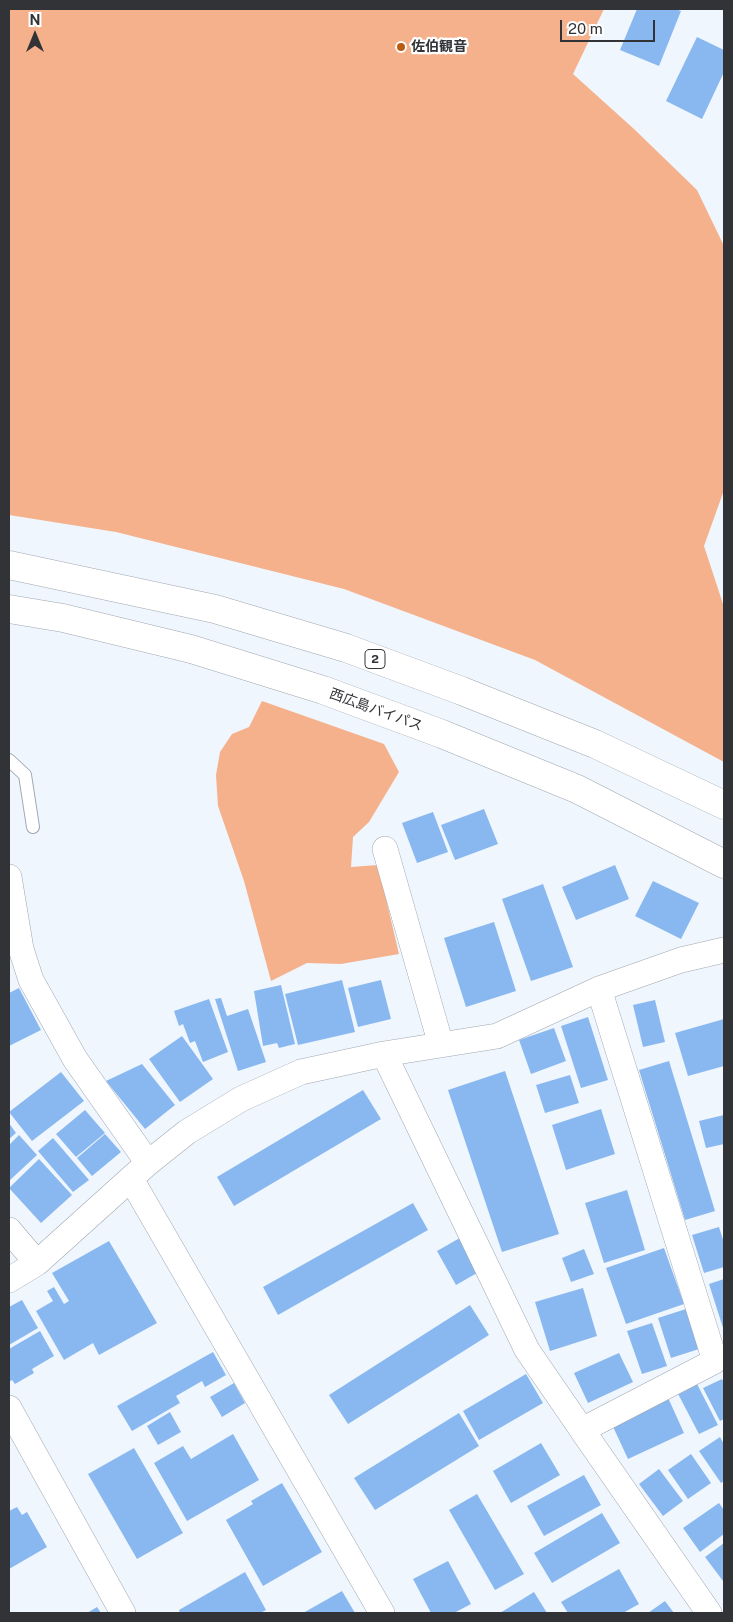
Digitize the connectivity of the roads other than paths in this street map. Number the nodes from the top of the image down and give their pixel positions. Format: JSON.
{"nodes":[{"id":1,"x":9,"y":565,"type":"edge"},
{"id":2,"x":9,"y":609,"type":"edge"},
{"id":3,"x":9,"y":760,"type":"edge"},
{"id":4,"x":724,"y":806,"type":"edge"},
{"id":5,"x":33,"y":827,"type":"dead end"},
{"id":6,"x":385,"y":849,"type":"dead end"},
{"id":7,"x":724,"y":864,"type":"edge"},
{"id":8,"x":9,"y":877,"type":"edge"},
{"id":9,"x":724,"y":950,"type":"edge"},
{"id":10,"x":598,"y":989,"type":"junction"},
{"id":11,"x":441,"y":1045,"type":"junction"},
{"id":12,"x":384,"y":1054,"type":"junction"},
{"id":13,"x":139,"y":1171,"type":"junction"},
{"id":14,"x":9,"y":1230,"type":"edge"},
{"id":15,"x":37,"y":1263,"type":"junction"},
{"id":16,"x":9,"y":1280,"type":"edge"},
{"id":17,"x":720,"y":1359,"type":"edge"},
{"id":18,"x":9,"y":1408,"type":"edge"},
{"id":19,"x":582,"y":1430,"type":"junction"},
{"id":20,"x":123,"y":1613,"type":"edge"},
{"id":21,"x":382,"y":1613,"type":"edge"},
{"id":22,"x":709,"y":1613,"type":"edge"}],
"edges":[{"from":1,"to":4,"type":"highway","number":"2"},
{"from":2,"to":7,"type":"highway","name":"西広島バイパス"},
{"from":3,"to":5,"type":"lane"},
{"from":6,"to":11,"type":"street"},
{"from":8,"to":13,"type":"street"},
{"from":9,"to":10,"type":"street"},
{"from":10,"to":11,"type":"street"},
{"from":10,"to":17,"type":"street"},
{"from":11,"to":12,"type":"street"},
{"from":12,"to":13,"type":"street"},
{"from":12,"to":19,"type":"street"},
{"from":13,"to":15,"type":"street"},
{"from":13,"to":21,"type":"street"},
{"from":14,"to":15,"type":"street"},
{"from":15,"to":16,"type":"street"},
{"from":17,"to":19,"type":"street"},
{"from":18,"to":20,"type":"street"},
{"from":19,"to":22,"type":"street"}]}
